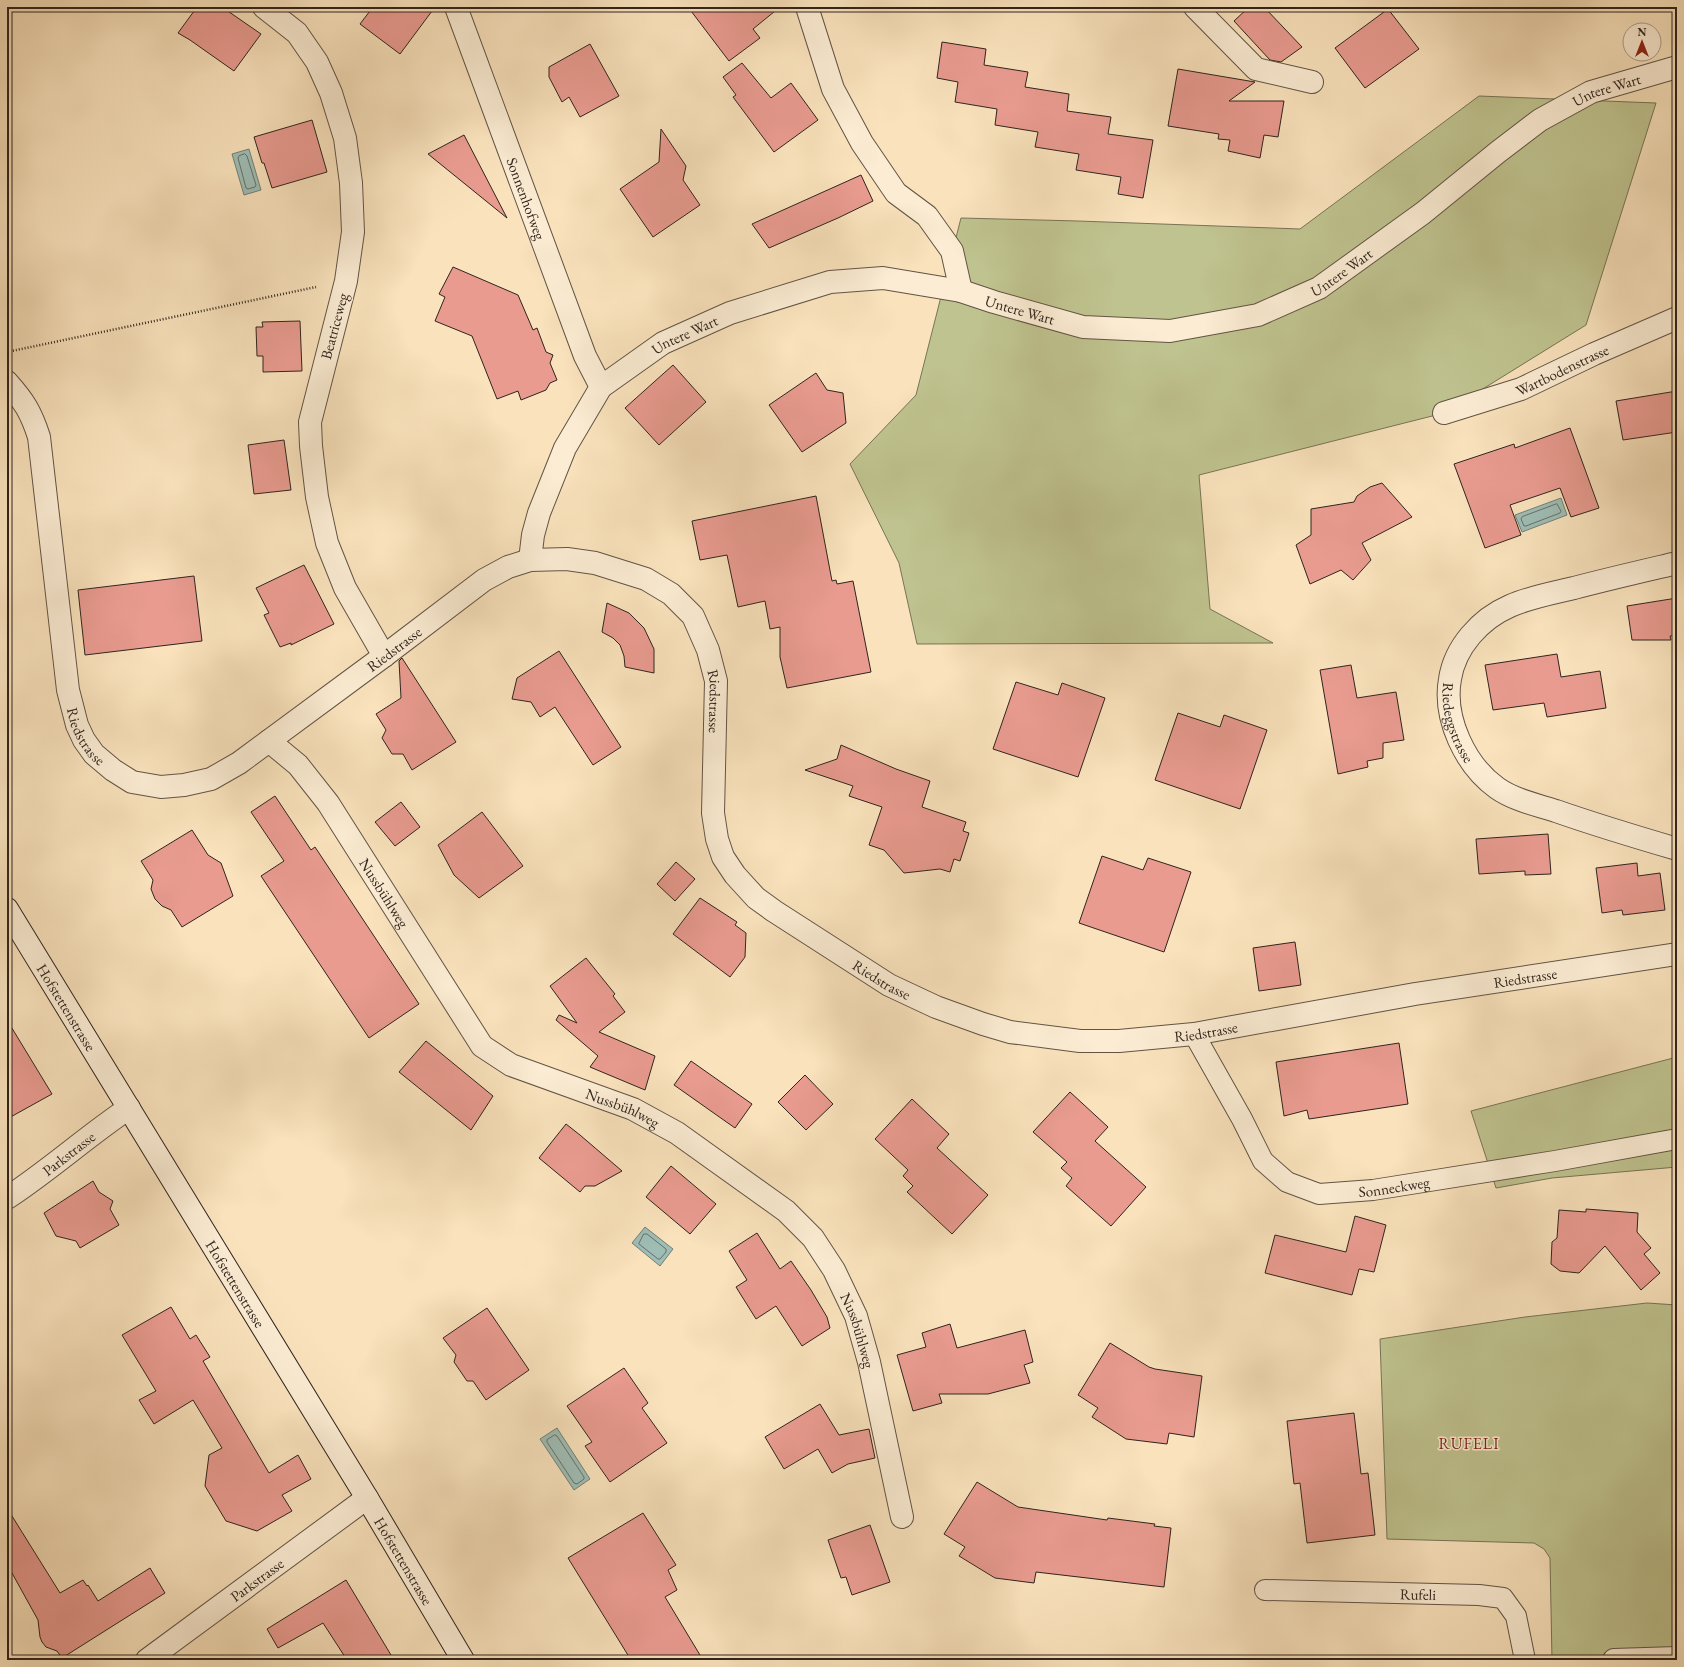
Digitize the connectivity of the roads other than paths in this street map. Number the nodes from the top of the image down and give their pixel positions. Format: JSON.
{"nodes":[{"id":1,"x":264,"y":7,"type":"edge"},
{"id":2,"x":456,"y":7,"type":"edge"},
{"id":3,"x":807,"y":7,"type":"edge"},
{"id":4,"x":1195,"y":7,"type":"edge"},
{"id":5,"x":1677,"y":68,"type":"edge"},
{"id":6,"x":1312,"y":82,"type":"dead end"},
{"id":7,"x":961,"y":291,"type":"junction"},
{"id":8,"x":1677,"y":318,"type":"edge"},
{"id":9,"x":7,"y":382,"type":"edge"},
{"id":10,"x":601,"y":388,"type":"junction"},
{"id":11,"x":1444,"y":413,"type":"dead end"},
{"id":12,"x":530,"y":560,"type":"junction"},
{"id":13,"x":1677,"y":563,"type":"edge"},
{"id":14,"x":384,"y":656,"type":"junction"},
{"id":15,"x":269,"y":740,"type":"junction"},
{"id":16,"x":1677,"y":849,"type":"edge"},
{"id":17,"x":7,"y":909,"type":"edge"},
{"id":18,"x":1677,"y":954,"type":"edge"},
{"id":19,"x":1194,"y":1034,"type":"junction"},
{"id":20,"x":128,"y":1108,"type":"junction"},
{"id":21,"x":1677,"y":1139,"type":"edge"},
{"id":22,"x":7,"y":1198,"type":"edge"},
{"id":23,"x":367,"y":1498,"type":"junction"},
{"id":24,"x":902,"y":1517,"type":"dead end"},
{"id":25,"x":1265,"y":1590,"type":"dead end"},
{"id":26,"x":1677,"y":1658,"type":"edge"},
{"id":27,"x":147,"y":1660,"type":"edge"},
{"id":28,"x":463,"y":1660,"type":"edge"},
{"id":29,"x":1525,"y":1660,"type":"edge"},
{"id":30,"x":1614,"y":1660,"type":"edge"}],
"edges":[{"from":1,"to":14,"type":"street","name":"Beatriceweg"},
{"from":2,"to":10,"type":"street","name":"Sonnenhofweg"},
{"from":3,"to":7,"type":"street"},
{"from":4,"to":6,"type":"street"},
{"from":5,"to":7,"type":"street","name":"Untere Wart"},
{"from":7,"to":10,"type":"street","name":"Untere Wart"},
{"from":8,"to":11,"type":"street","name":"Wartbodenstrasse"},
{"from":9,"to":15,"type":"street","name":"Riedstrasse"},
{"from":10,"to":12,"type":"street","name":"Untere Wart"},
{"from":12,"to":14,"type":"street","name":"Riedstrasse"},
{"from":12,"to":19,"type":"street","name":"Riedstrasse"},
{"from":13,"to":16,"type":"street","name":"Riedeggstrasse"},
{"from":14,"to":15,"type":"street","name":"Riedstrasse"},
{"from":15,"to":24,"type":"street","name":"Nussbühlweg"},
{"from":17,"to":20,"type":"street","name":"Hofstettenstrasse"},
{"from":18,"to":19,"type":"street","name":"Riedstrasse"},
{"from":19,"to":21,"type":"lane","name":"Sonneckweg"},
{"from":20,"to":22,"type":"street","name":"Parkstrasse"},
{"from":20,"to":23,"type":"street","name":"Hofstettenstrasse"},
{"from":23,"to":27,"type":"street","name":"Parkstrasse"},
{"from":23,"to":28,"type":"street","name":"Hofstettenstrasse"},
{"from":25,"to":29,"type":"lane","name":"Rufeli"},
{"from":26,"to":30,"type":"street"}]}
